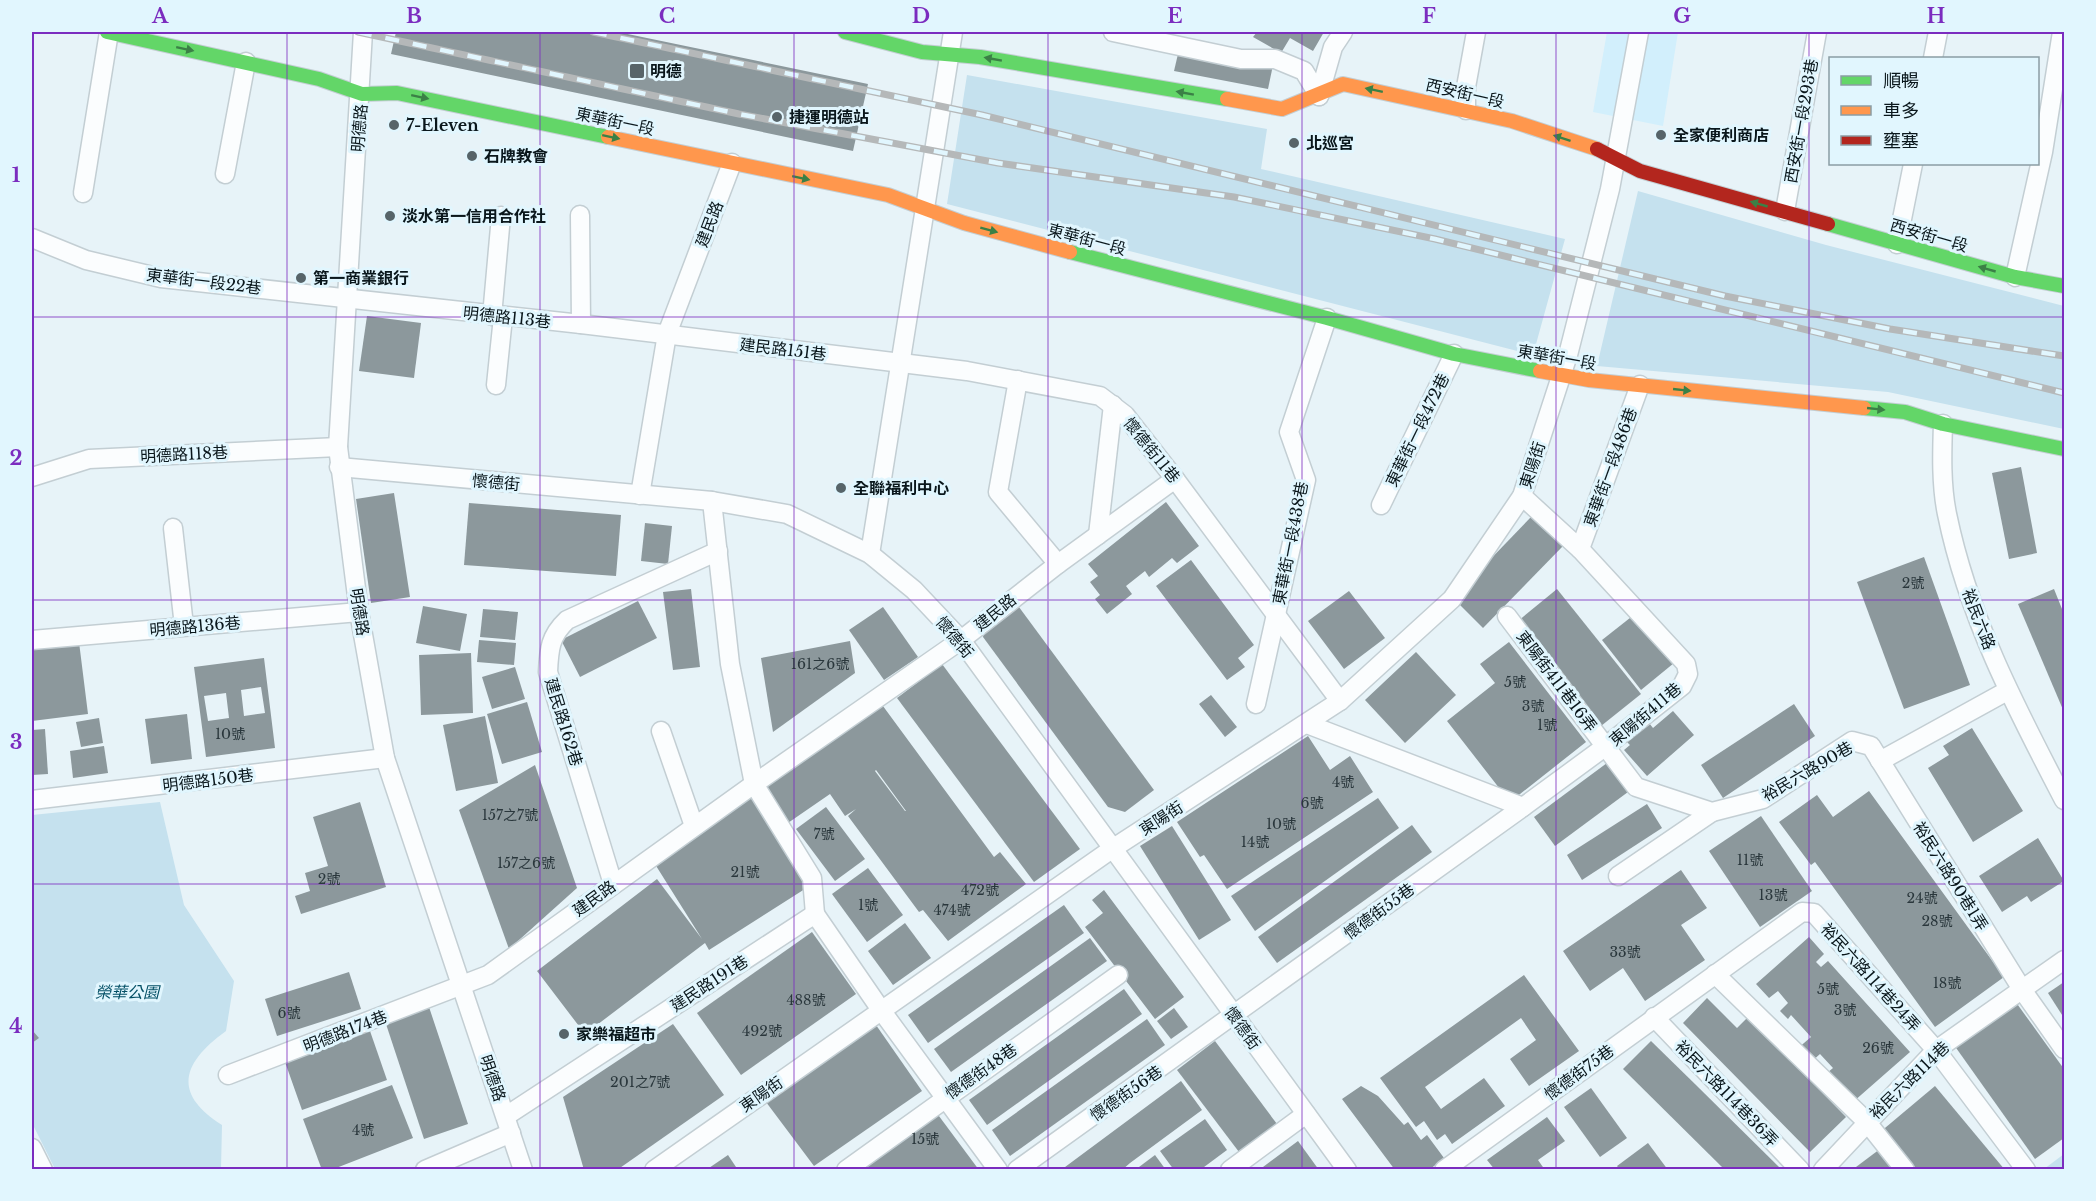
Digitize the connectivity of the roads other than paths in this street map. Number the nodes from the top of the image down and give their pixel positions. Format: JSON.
{"nodes":[{"id":1,"x":108,"y":32,"type":"edge"},
{"id":2,"x":363,"y":32,"type":"edge"},
{"id":3,"x":845,"y":32,"type":"edge"},
{"id":4,"x":953,"y":32,"type":"edge"},
{"id":5,"x":1113,"y":32,"type":"edge"},
{"id":6,"x":1343,"y":32,"type":"edge"},
{"id":7,"x":1476,"y":32,"type":"edge"},
{"id":8,"x":1639,"y":32,"type":"edge"},
{"id":9,"x":1817,"y":32,"type":"edge"},
{"id":10,"x":1938,"y":32,"type":"edge"},
{"id":11,"x":2062,"y":32,"type":"edge"},
{"id":12,"x":950,"y":55,"type":"junction"},
{"id":13,"x":1933,"y":57,"type":"edge"},
{"id":14,"x":246,"y":62,"type":"junction"},
{"id":15,"x":362,"y":94,"type":"junction"},
{"id":16,"x":1319,"y":96,"type":"junction"},
{"id":17,"x":1466,"y":110,"type":"junction"},
{"id":18,"x":1617,"y":158,"type":"junction"},
{"id":19,"x":732,"y":163,"type":"junction"},
{"id":20,"x":1913,"y":165,"type":"edge"},
{"id":21,"x":225,"y":174,"type":"dead end"},
{"id":22,"x":83,"y":193,"type":"dead end"},
{"id":23,"x":924,"y":209,"type":"junction"},
{"id":24,"x":1785,"y":212,"type":"junction"},
{"id":25,"x":580,"y":215,"type":"dead end"},
{"id":26,"x":501,"y":216,"type":"dead end"},
{"id":27,"x":32,"y":238,"type":"edge"},
{"id":28,"x":1898,"y":244,"type":"junction"},
{"id":29,"x":2015,"y":277,"type":"junction"},
{"id":30,"x":2064,"y":286,"type":"edge"},
{"id":31,"x":347,"y":299,"type":"junction"},
{"id":32,"x":498,"y":316,"type":"junction"},
{"id":33,"x":1327,"y":318,"type":"junction"},
{"id":34,"x":581,"y":324,"type":"junction"},
{"id":35,"x":667,"y":334,"type":"junction"},
{"id":36,"x":1454,"y":354,"type":"junction"},
{"id":37,"x":899,"y":363,"type":"junction"},
{"id":38,"x":1561,"y":375,"type":"junction"},
{"id":39,"x":1018,"y":380,"type":"junction"},
{"id":40,"x":496,"y":385,"type":"dead end"},
{"id":41,"x":1640,"y":385,"type":"junction"},
{"id":42,"x":1113,"y":405,"type":"junction"},
{"id":43,"x":1943,"y":424,"type":"junction"},
{"id":44,"x":338,"y":447,"type":"junction"},
{"id":45,"x":2064,"y":449,"type":"edge"},
{"id":46,"x":339,"y":467,"type":"junction"},
{"id":47,"x":32,"y":477,"type":"edge"},
{"id":48,"x":1175,"y":479,"type":"junction"},
{"id":49,"x":640,"y":495,"type":"junction"},
{"id":50,"x":1522,"y":496,"type":"junction"},
{"id":51,"x":712,"y":501,"type":"junction"},
{"id":52,"x":1381,"y":505,"type":"dead end"},
{"id":53,"x":173,"y":528,"type":"dead end"},
{"id":54,"x":1098,"y":535,"type":"junction"},
{"id":55,"x":1580,"y":549,"type":"junction"},
{"id":56,"x":718,"y":551,"type":"junction"},
{"id":57,"x":870,"y":554,"type":"junction"},
{"id":58,"x":1058,"y":564,"type":"junction"},
{"id":59,"x":359,"y":612,"type":"junction"},
{"id":60,"x":1276,"y":615,"type":"junction"},
{"id":61,"x":1507,"y":616,"type":"dead end"},
{"id":62,"x":184,"y":626,"type":"junction"},
{"id":63,"x":32,"y":640,"type":"edge"},
{"id":64,"x":960,"y":640,"type":"junction"},
{"id":65,"x":2007,"y":691,"type":"junction"},
{"id":66,"x":1340,"y":701,"type":"junction"},
{"id":67,"x":1256,"y":704,"type":"dead end"},
{"id":68,"x":1307,"y":724,"type":"junction"},
{"id":69,"x":661,"y":731,"type":"dead end"},
{"id":70,"x":1606,"y":747,"type":"junction"},
{"id":71,"x":385,"y":758,"type":"junction"},
{"id":72,"x":1880,"y":761,"type":"junction"},
{"id":73,"x":754,"y":784,"type":"junction"},
{"id":74,"x":32,"y":800,"type":"edge"},
{"id":75,"x":2064,"y":800,"type":"edge"},
{"id":76,"x":1523,"y":807,"type":"junction"},
{"id":77,"x":1712,"y":812,"type":"junction"},
{"id":78,"x":694,"y":826,"type":"junction"},
{"id":79,"x":1112,"y":849,"type":"junction"},
{"id":80,"x":1618,"y":876,"type":"dead end"},
{"id":81,"x":613,"y":884,"type":"junction"},
{"id":82,"x":815,"y":914,"type":"junction"},
{"id":83,"x":2064,"y":960,"type":"edge"},
{"id":84,"x":1715,"y":974,"type":"junction"},
{"id":85,"x":1118,"y":975,"type":"dead end"},
{"id":86,"x":462,"y":986,"type":"junction"},
{"id":87,"x":2022,"y":991,"type":"junction"},
{"id":88,"x":881,"y":1010,"type":"junction"},
{"id":89,"x":1234,"y":1016,"type":"junction"},
{"id":90,"x":1654,"y":1017,"type":"junction"},
{"id":91,"x":2064,"y":1049,"type":"edge"},
{"id":92,"x":1936,"y":1050,"type":"junction"},
{"id":93,"x":228,"y":1075,"type":"dead end"},
{"id":94,"x":944,"y":1097,"type":"junction"},
{"id":95,"x":1305,"y":1114,"type":"junction"},
{"id":96,"x":1866,"y":1121,"type":"junction"},
{"id":97,"x":508,"y":1125,"type":"junction"},
{"id":98,"x":32,"y":1148,"type":"edge"},
{"id":99,"x":43,"y":1170,"type":"edge"},
{"id":100,"x":425,"y":1170,"type":"edge"},
{"id":101,"x":523,"y":1170,"type":"edge"},
{"id":102,"x":654,"y":1170,"type":"edge"},
{"id":103,"x":846,"y":1170,"type":"edge"},
{"id":104,"x":998,"y":1170,"type":"edge"},
{"id":105,"x":1017,"y":1170,"type":"edge"},
{"id":106,"x":1230,"y":1170,"type":"edge"},
{"id":107,"x":1347,"y":1170,"type":"edge"},
{"id":108,"x":1444,"y":1170,"type":"edge"},
{"id":109,"x":1800,"y":1170,"type":"edge"},
{"id":110,"x":1823,"y":1170,"type":"edge"},
{"id":111,"x":1905,"y":1170,"type":"edge"},
{"id":112,"x":2026,"y":1170,"type":"edge"}],
"edges":[{"from":1,"to":14,"type":"street","name":"東華街一段","one_way":true},
{"from":1,"to":22,"type":"street"},
{"from":2,"to":15,"type":"street","name":"明德路"},
{"from":3,"to":12,"type":"street","name":"西安街一段"},
{"from":4,"to":12,"type":"street"},
{"from":5,"to":16,"type":"street"},
{"from":6,"to":16,"type":"street"},
{"from":7,"to":17,"type":"street"},
{"from":8,"to":18,"type":"street","name":"東陽街"},
{"from":9,"to":24,"type":"street","name":"西安街一段293巷"},
{"from":10,"to":13,"type":"street"},
{"from":11,"to":29,"type":"street"},
{"from":16,"to":12,"type":"street","name":"西安街一段","one_way":true},
{"from":12,"to":23,"type":"street"},
{"from":14,"to":15,"type":"street","name":"東華街一段"},
{"from":14,"to":21,"type":"street"},
{"from":15,"to":19,"type":"street","name":"東華街一段","one_way":true},
{"from":15,"to":31,"type":"street","name":"明德路"},
{"from":17,"to":16,"type":"street","name":"西安街一段","one_way":true},
{"from":18,"to":17,"type":"street","name":"西安街一段","one_way":true},
{"from":24,"to":18,"type":"street","name":"西安街一段","one_way":true},
{"from":18,"to":38,"type":"street","name":"東陽街"},
{"from":19,"to":23,"type":"street","name":"東華街一段","one_way":true},
{"from":19,"to":35,"type":"street","name":"建民路"},
{"from":20,"to":28,"type":"street"},
{"from":23,"to":33,"type":"street","name":"東華街一段","one_way":true},
{"from":23,"to":37,"type":"street"},
{"from":24,"to":28,"type":"street","name":"西安街一段"},
{"from":25,"to":34,"type":"street"},
{"from":26,"to":32,"type":"street"},
{"from":27,"to":31,"type":"street","name":"東華街一段22巷"},
{"from":29,"to":28,"type":"street","name":"西安街一段","one_way":true},
{"from":29,"to":30,"type":"street","name":"西安街一段"},
{"from":31,"to":32,"type":"street","name":"明德路113巷"},
{"from":31,"to":44,"type":"street","name":"明德路"},
{"from":32,"to":34,"type":"street","name":"明德路113巷"},
{"from":32,"to":40,"type":"street"},
{"from":33,"to":36,"type":"street","name":"東華街一段"},
{"from":33,"to":60,"type":"street","name":"東華街一段438巷"},
{"from":34,"to":35,"type":"street","name":"明德路113巷"},
{"from":35,"to":37,"type":"street","name":"建民路151巷"},
{"from":35,"to":49,"type":"street","name":"建民路"},
{"from":36,"to":38,"type":"street","name":"東華街一段"},
{"from":36,"to":52,"type":"street","name":"東華街一段472巷"},
{"from":37,"to":39,"type":"street","name":"懷德街11巷"},
{"from":37,"to":57,"type":"street"},
{"from":38,"to":41,"type":"street","name":"東華街一段"},
{"from":38,"to":50,"type":"street","name":"東陽街"},
{"from":39,"to":42,"type":"street","name":"懷德街11巷"},
{"from":39,"to":58,"type":"street"},
{"from":41,"to":43,"type":"street","name":"東華街一段","one_way":true},
{"from":41,"to":55,"type":"street","name":"東華街一段486巷"},
{"from":42,"to":48,"type":"street","name":"懷德街11巷"},
{"from":42,"to":54,"type":"street"},
{"from":43,"to":45,"type":"street","name":"東華街一段"},
{"from":43,"to":65,"type":"street","name":"裕民六路"},
{"from":44,"to":46,"type":"street","name":"明德路"},
{"from":44,"to":47,"type":"street","name":"明德路118巷"},
{"from":46,"to":49,"type":"street","name":"懷德街"},
{"from":46,"to":59,"type":"street","name":"明德路"},
{"from":48,"to":54,"type":"street","name":"建民路"},
{"from":48,"to":60,"type":"street","name":"懷德街11巷"},
{"from":49,"to":51,"type":"street","name":"懷德街"},
{"from":50,"to":55,"type":"street","name":"東陽街411巷"},
{"from":50,"to":66,"type":"street","name":"東陽街"},
{"from":51,"to":56,"type":"street"},
{"from":51,"to":57,"type":"street","name":"懷德街"},
{"from":53,"to":62,"type":"street"},
{"from":54,"to":58,"type":"street","name":"建民路"},
{"from":55,"to":70,"type":"street","name":"東陽街411巷"},
{"from":56,"to":73,"type":"street"},
{"from":56,"to":81,"type":"street","name":"建民路162巷"},
{"from":57,"to":64,"type":"street","name":"懷德街"},
{"from":58,"to":64,"type":"street","name":"建民路"},
{"from":59,"to":62,"type":"street","name":"明德路136巷"},
{"from":59,"to":71,"type":"street","name":"明德路"},
{"from":60,"to":66,"type":"street","name":"懷德街11巷"},
{"from":60,"to":67,"type":"street","name":"東華街一段438巷"},
{"from":61,"to":70,"type":"street","name":"東陽街411巷16弄"},
{"from":62,"to":63,"type":"street","name":"明德路136巷"},
{"from":64,"to":73,"type":"street","name":"建民路"},
{"from":64,"to":79,"type":"street","name":"懷德街"},
{"from":65,"to":72,"type":"street"},
{"from":65,"to":75,"type":"street","name":"裕民六路"},
{"from":66,"to":68,"type":"street","name":"東陽街"},
{"from":68,"to":76,"type":"street"},
{"from":68,"to":79,"type":"street","name":"東陽街"},
{"from":69,"to":78,"type":"street"},
{"from":70,"to":76,"type":"street","name":"東陽街411巷"},
{"from":70,"to":77,"type":"street"},
{"from":71,"to":74,"type":"street","name":"明德路150巷"},
{"from":71,"to":86,"type":"street","name":"明德路"},
{"from":72,"to":77,"type":"street","name":"裕民六路90巷"},
{"from":72,"to":87,"type":"street","name":"裕民六路90巷1弄"},
{"from":73,"to":78,"type":"street","name":"建民路"},
{"from":73,"to":82,"type":"street"},
{"from":76,"to":89,"type":"street","name":"懷德街55巷"},
{"from":77,"to":80,"type":"street"},
{"from":78,"to":81,"type":"street","name":"建民路"},
{"from":79,"to":88,"type":"street","name":"東陽街"},
{"from":79,"to":89,"type":"street","name":"懷德街"},
{"from":81,"to":86,"type":"street","name":"建民路"},
{"from":82,"to":88,"type":"street"},
{"from":82,"to":97,"type":"street","name":"建民路191巷"},
{"from":83,"to":87,"type":"street","name":"裕民六路114巷"},
{"from":84,"to":90,"type":"street","name":"懷德街75巷"},
{"from":84,"to":92,"type":"street","name":"裕民六路114巷24弄"},
{"from":84,"to":96,"type":"street"},
{"from":85,"to":94,"type":"street","name":"懷德街48巷"},
{"from":86,"to":93,"type":"street","name":"明德路174巷"},
{"from":86,"to":97,"type":"street","name":"明德路"},
{"from":87,"to":91,"type":"street","name":"裕民六路90巷1弄"},
{"from":87,"to":92,"type":"street","name":"裕民六路114巷"},
{"from":88,"to":94,"type":"street"},
{"from":88,"to":102,"type":"street","name":"東陽街"},
{"from":89,"to":95,"type":"street","name":"懷德街"},
{"from":89,"to":105,"type":"street","name":"懷德街56巷"},
{"from":90,"to":108,"type":"street","name":"懷德街75巷"},
{"from":90,"to":109,"type":"street","name":"裕民六路114巷36弄"},
{"from":92,"to":96,"type":"street","name":"裕民六路114巷"},
{"from":92,"to":112,"type":"street"},
{"from":94,"to":103,"type":"street","name":"懷德街48巷"},
{"from":94,"to":104,"type":"street"},
{"from":95,"to":106,"type":"street"},
{"from":95,"to":107,"type":"street","name":"懷德街"},
{"from":96,"to":110,"type":"street","name":"裕民六路114巷"},
{"from":96,"to":111,"type":"street"},
{"from":97,"to":100,"type":"street","name":"建民路191巷"},
{"from":97,"to":101,"type":"street","name":"明德路"},
{"from":98,"to":99,"type":"street"}]}
